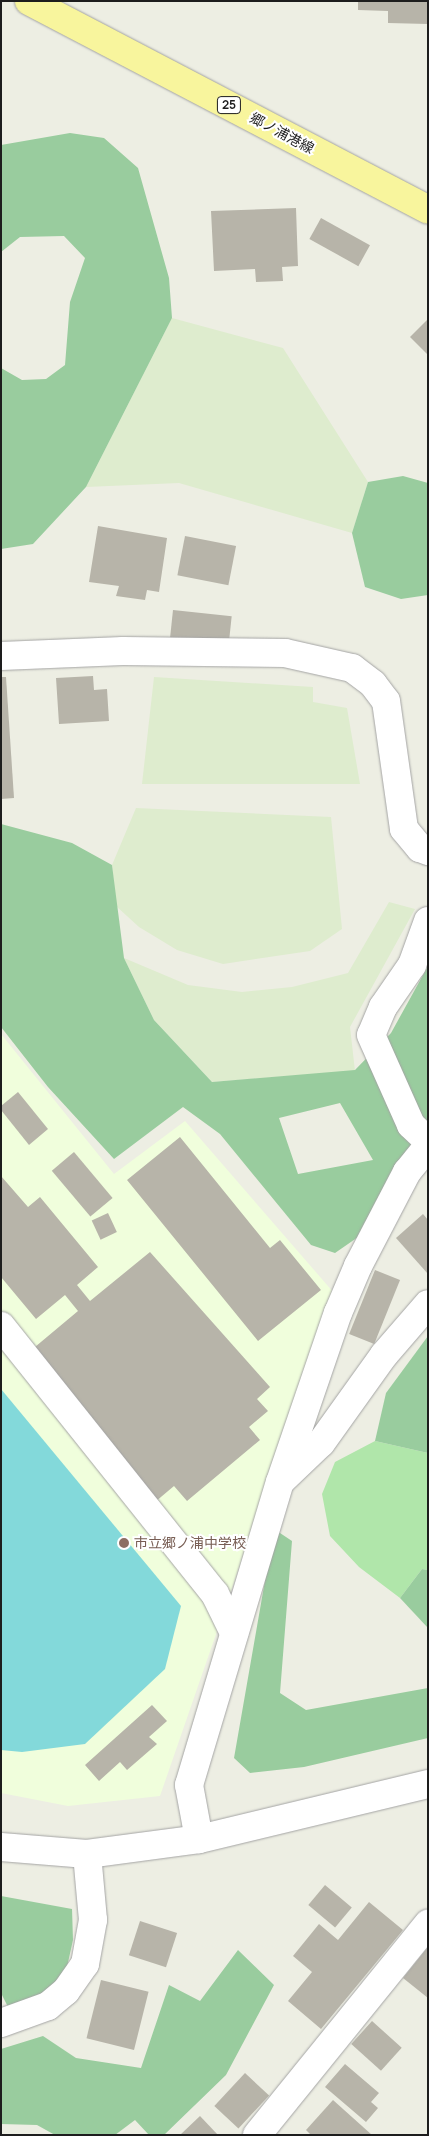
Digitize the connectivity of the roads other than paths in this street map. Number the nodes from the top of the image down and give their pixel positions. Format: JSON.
{"nodes":[{"id":1,"x":29,"y":1,"type":"edge"},
{"id":2,"x":428,"y":210,"type":"edge"},
{"id":3,"x":1,"y":656,"type":"edge"},
{"id":4,"x":428,"y":851,"type":"edge"},
{"id":5,"x":428,"y":921,"type":"edge"},
{"id":6,"x":428,"y":1141,"type":"edge"},
{"id":7,"x":428,"y":1146,"type":"edge"},
{"id":8,"x":428,"y":1304,"type":"edge"},
{"id":9,"x":1,"y":1326,"type":"edge"},
{"id":10,"x":280,"y":1482,"type":"junction"},
{"id":11,"x":234,"y":1633,"type":"junction"},
{"id":12,"x":428,"y":1784,"type":"edge"},
{"id":13,"x":199,"y":1839,"type":"junction"},
{"id":14,"x":1,"y":1847,"type":"edge"},
{"id":15,"x":87,"y":1854,"type":"junction"},
{"id":16,"x":428,"y":1924,"type":"edge"},
{"id":17,"x":1,"y":2023,"type":"edge"},
{"id":18,"x":257,"y":2135,"type":"edge"}],
"edges":[{"from":1,"to":2,"type":"main road","name":"郷ノ浦港線","number":"25"},
{"from":3,"to":4,"type":"street"},
{"from":5,"to":6,"type":"street"},
{"from":7,"to":10,"type":"street"},
{"from":8,"to":10,"type":"street"},
{"from":9,"to":11,"type":"street"},
{"from":10,"to":11,"type":"street"},
{"from":11,"to":13,"type":"street"},
{"from":12,"to":13,"type":"street"},
{"from":13,"to":15,"type":"street"},
{"from":14,"to":15,"type":"street"},
{"from":15,"to":17,"type":"street"},
{"from":16,"to":18,"type":"street"}]}
